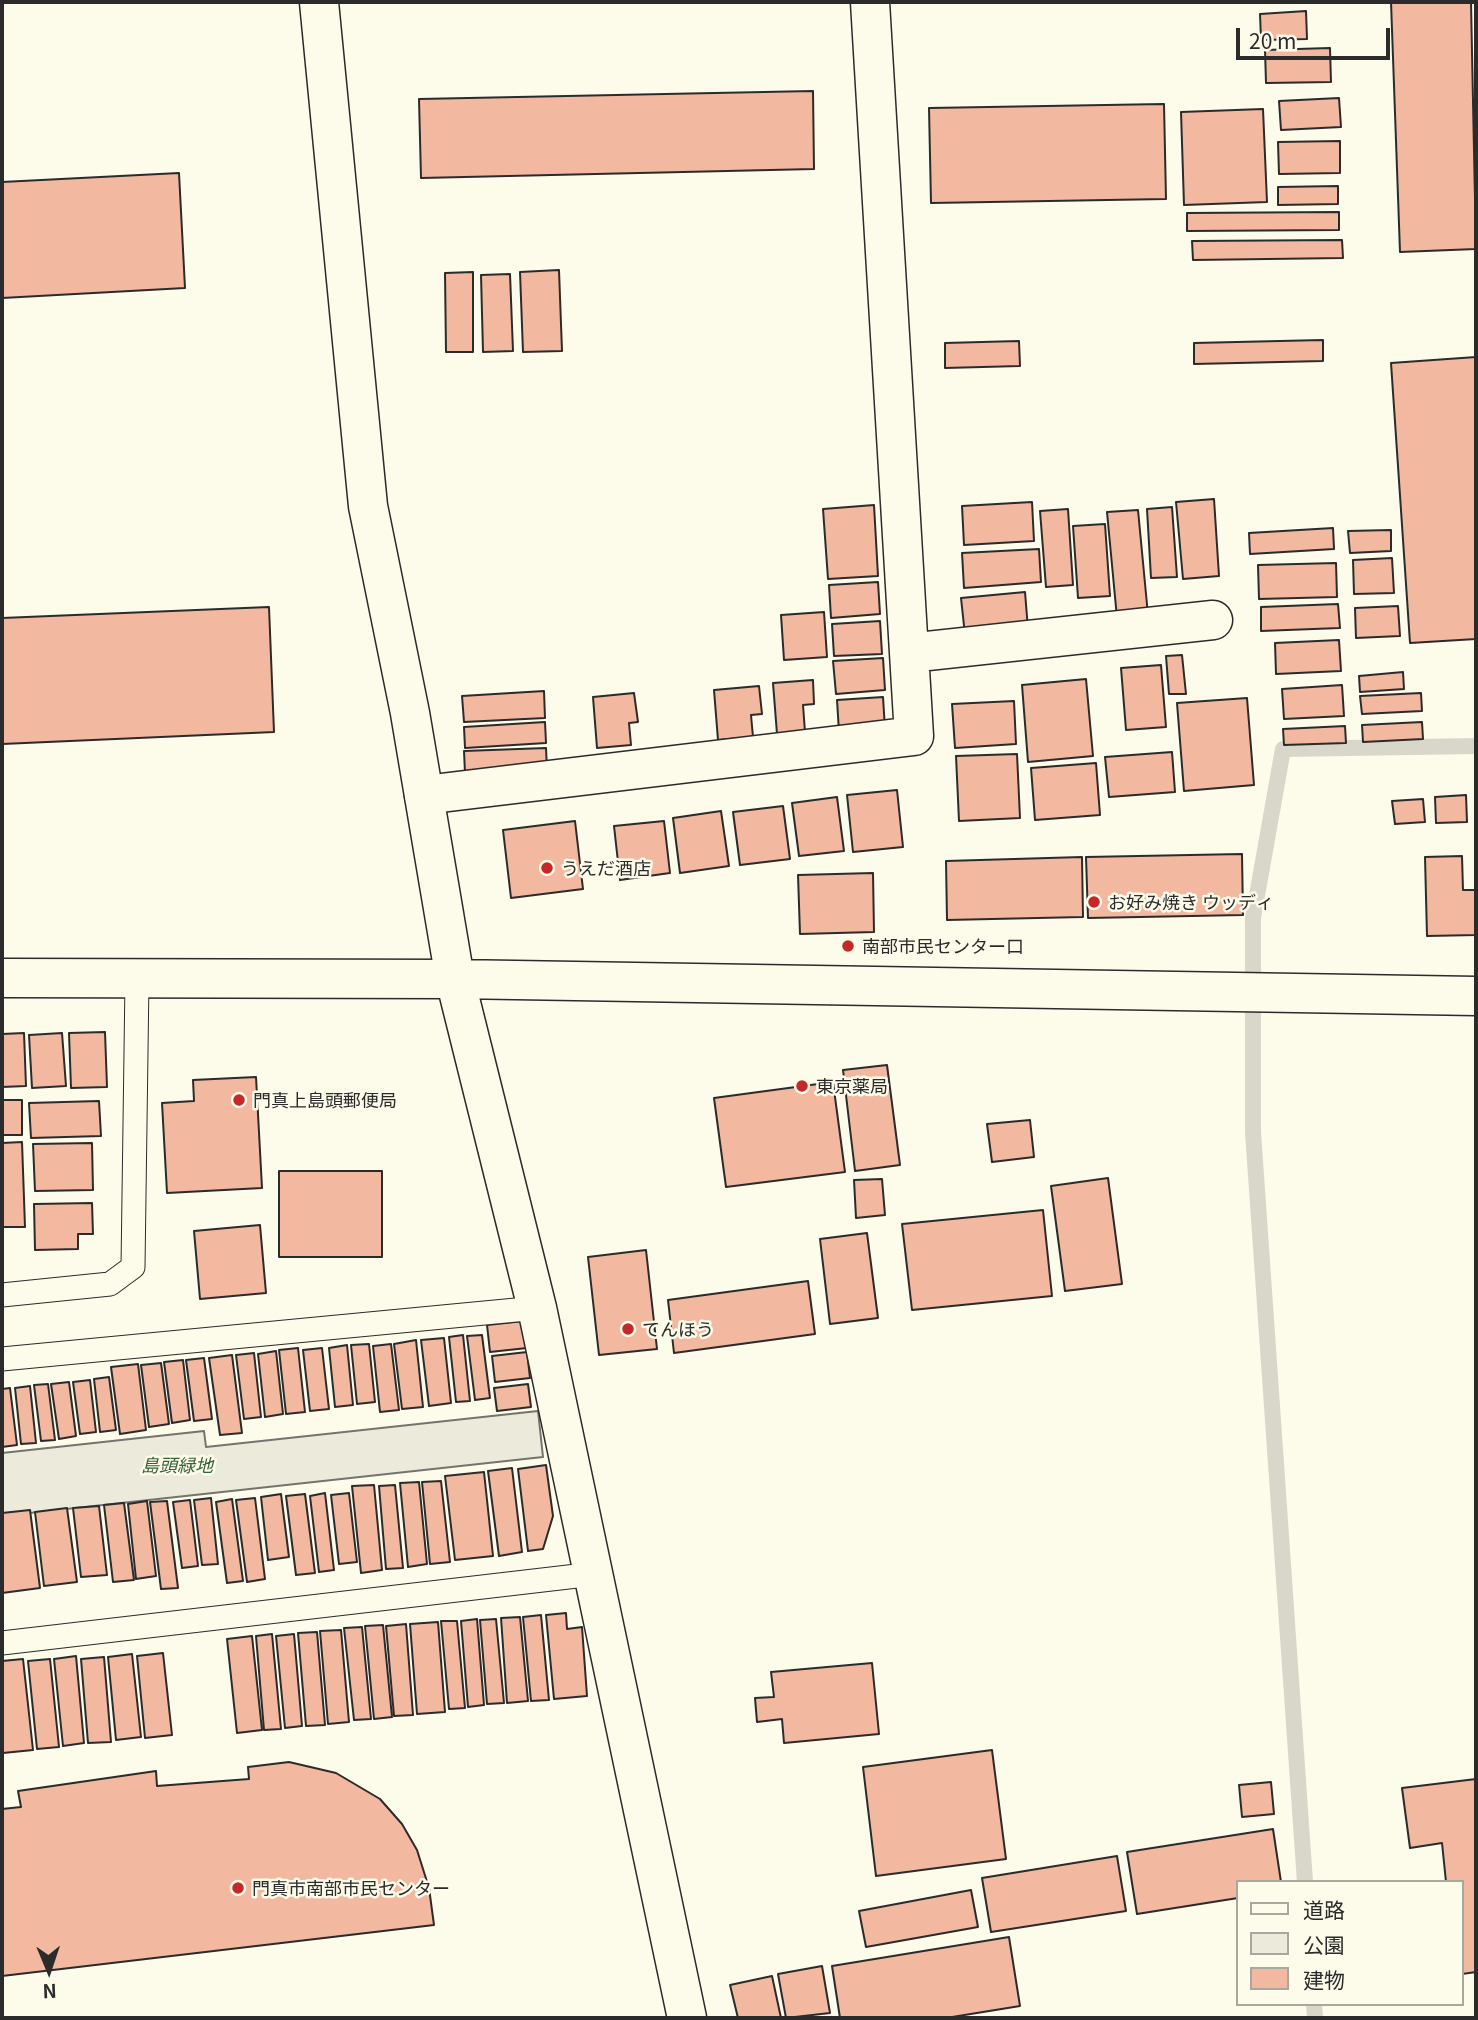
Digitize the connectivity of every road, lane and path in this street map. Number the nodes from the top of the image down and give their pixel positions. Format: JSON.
{"nodes":[{"id":1,"x":319,"y":2,"type":"edge"},
{"id":2,"x":870,"y":2,"type":"edge"},
{"id":3,"x":1213,"y":620,"type":"dead end"},
{"id":4,"x":909,"y":653,"type":"junction"},
{"id":5,"x":425,"y":795,"type":"junction"},
{"id":6,"x":2,"y":978,"type":"edge"},
{"id":7,"x":455,"y":979,"type":"junction"},
{"id":8,"x":137,"y":980,"type":"junction"},
{"id":9,"x":1476,"y":996,"type":"edge"},
{"id":10,"x":2,"y":1296,"type":"edge"},
{"id":11,"x":537,"y":1308,"type":"junction"},
{"id":12,"x":2,"y":1359,"type":"edge"},
{"id":13,"x":594,"y":1574,"type":"junction"},
{"id":14,"x":2,"y":1643,"type":"edge"},
{"id":15,"x":687,"y":2018,"type":"edge"}],
"edges":[{"from":1,"to":5,"type":"street"},
{"from":2,"to":4,"type":"street"},
{"from":3,"to":4,"type":"street"},
{"from":4,"to":5,"type":"street"},
{"from":5,"to":7,"type":"street"},
{"from":6,"to":8,"type":"street"},
{"from":7,"to":8,"type":"street"},
{"from":7,"to":9,"type":"street"},
{"from":7,"to":11,"type":"street"},
{"from":8,"to":10,"type":"lane"},
{"from":11,"to":12,"type":"lane"},
{"from":11,"to":13,"type":"street"},
{"from":13,"to":14,"type":"lane"},
{"from":13,"to":15,"type":"street"}]}
